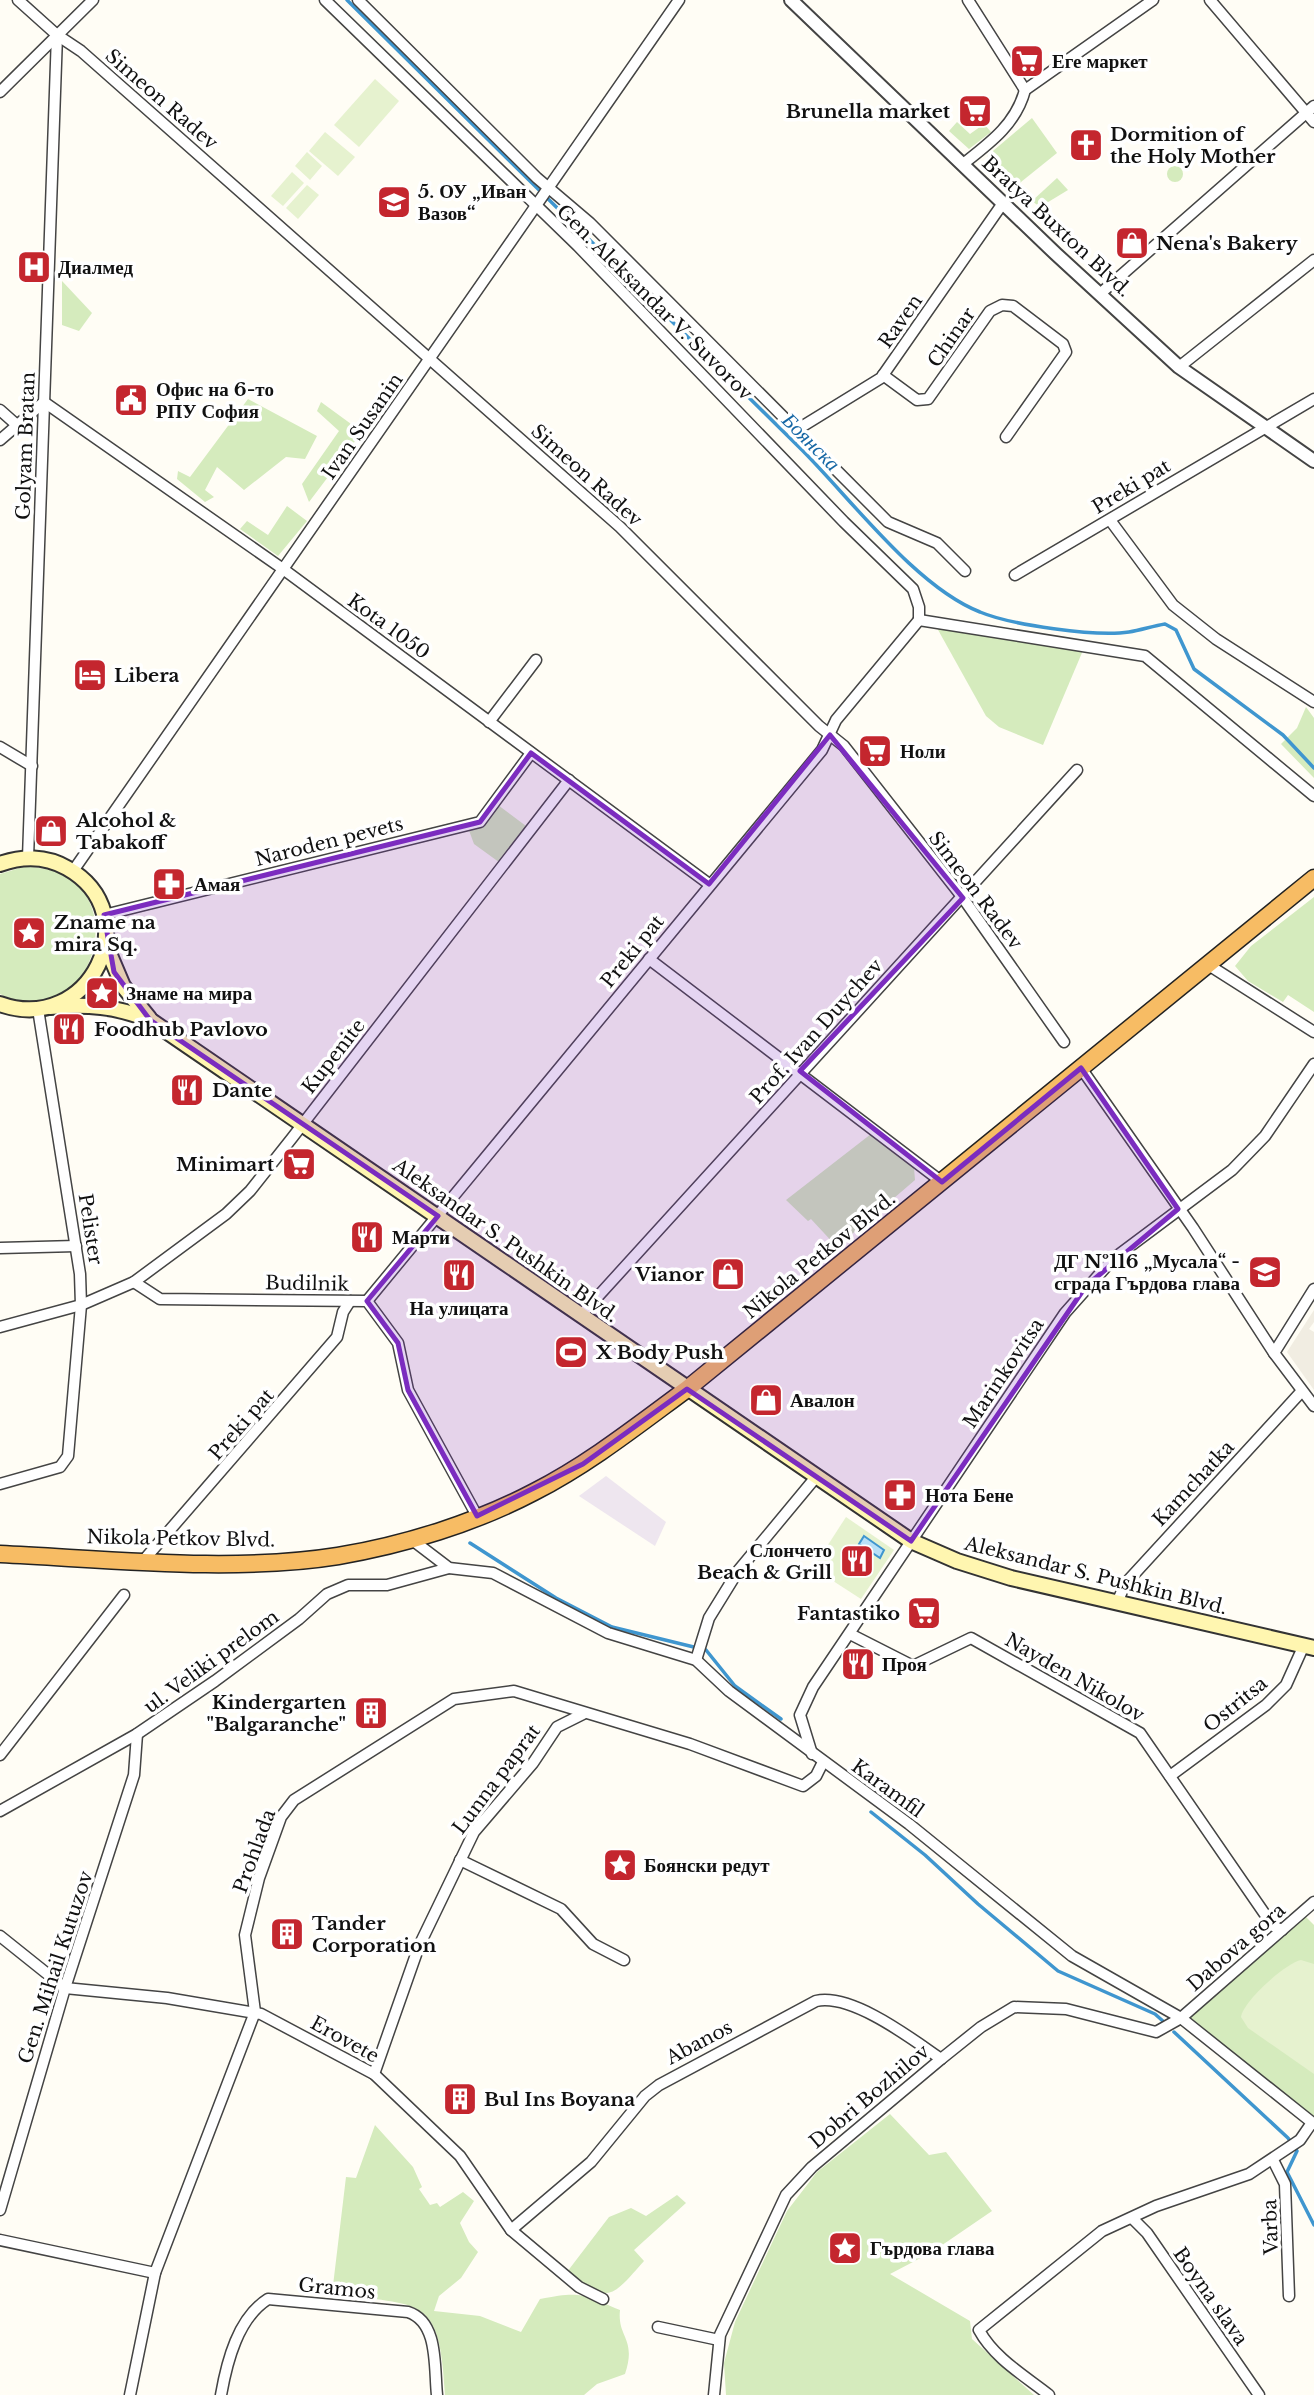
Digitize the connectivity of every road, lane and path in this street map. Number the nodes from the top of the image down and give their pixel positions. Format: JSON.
{"nodes":[{"id":1,"x":18,"y":0,"type":"edge"},
{"id":2,"x":93,"y":0,"type":"edge"},
{"id":3,"x":325,"y":0,"type":"edge"},
{"id":4,"x":358,"y":0,"type":"edge"},
{"id":5,"x":679,"y":0,"type":"edge"},
{"id":6,"x":791,"y":0,"type":"edge"},
{"id":7,"x":968,"y":0,"type":"edge"},
{"id":8,"x":1153,"y":0,"type":"edge"},
{"id":9,"x":1210,"y":0,"type":"edge"},
{"id":10,"x":57,"y":35,"type":"junction"},
{"id":11,"x":1025,"y":90,"type":"junction"},
{"id":12,"x":0,"y":92,"type":"edge"},
{"id":13,"x":1310,"y":110,"type":"edge"},
{"id":14,"x":1314,"y":122,"type":"edge"},
{"id":15,"x":963,"y":164,"type":"junction"},
{"id":16,"x":547,"y":186,"type":"junction"},
{"id":17,"x":1003,"y":203,"type":"junction"},
{"id":18,"x":534,"y":205,"type":"junction"},
{"id":19,"x":1314,"y":260,"type":"edge"},
{"id":20,"x":1101,"y":293,"type":"junction"},
{"id":21,"x":431,"y":359,"type":"junction"},
{"id":22,"x":1179,"y":367,"type":"junction"},
{"id":23,"x":883,"y":375,"type":"junction"},
{"id":24,"x":1314,"y":399,"type":"edge"},
{"id":25,"x":44,"y":402,"type":"junction"},
{"id":26,"x":0,"y":410,"type":"edge"},
{"id":27,"x":18,"y":426,"type":"junction"},
{"id":28,"x":1264,"y":427,"type":"junction"},
{"id":29,"x":798,"y":429,"type":"junction"},
{"id":30,"x":1006,"y":437,"type":"dead end"},
{"id":31,"x":0,"y":440,"type":"edge"},
{"id":32,"x":1314,"y":461,"type":"edge"},
{"id":33,"x":1110,"y":520,"type":"junction"},
{"id":34,"x":283,"y":569,"type":"junction"},
{"id":35,"x":965,"y":571,"type":"dead end"},
{"id":36,"x":1015,"y":575,"type":"dead end"},
{"id":37,"x":919,"y":620,"type":"junction"},
{"id":38,"x":536,"y":660,"type":"dead end"},
{"id":39,"x":1314,"y":702,"type":"edge"},
{"id":40,"x":489,"y":722,"type":"junction"},
{"id":41,"x":830,"y":735,"type":"junction"},
{"id":42,"x":0,"y":747,"type":"edge"},
{"id":43,"x":531,"y":752,"type":"junction"},
{"id":44,"x":32,"y":766,"type":"junction"},
{"id":45,"x":1077,"y":770,"type":"dead end"},
{"id":46,"x":569,"y":780,"type":"junction"},
{"id":47,"x":1314,"y":796,"type":"edge"},
{"id":48,"x":28,"y":858,"type":"junction"},
{"id":49,"x":0,"y":864,"type":"edge"},
{"id":50,"x":73,"y":871,"type":"junction"},
{"id":51,"x":1314,"y":878,"type":"edge"},
{"id":52,"x":709,"y":884,"type":"junction"},
{"id":53,"x":962,"y":898,"type":"junction"},
{"id":54,"x":104,"y":915,"type":"junction"},
{"id":55,"x":105,"y":945,"type":"junction"},
{"id":56,"x":649,"y":959,"type":"junction"},
{"id":57,"x":1207,"y":964,"type":"junction"},
{"id":58,"x":0,"y":1004,"type":"edge"},
{"id":59,"x":44,"y":1008,"type":"junction"},
{"id":60,"x":150,"y":1020,"type":"junction"},
{"id":61,"x":1314,"y":1032,"type":"edge"},
{"id":62,"x":1064,"y":1042,"type":"dead end"},
{"id":63,"x":1314,"y":1064,"type":"edge"},
{"id":64,"x":1081,"y":1068,"type":"junction"},
{"id":65,"x":801,"y":1073,"type":"junction"},
{"id":66,"x":303,"y":1124,"type":"junction"},
{"id":67,"x":942,"y":1182,"type":"junction"},
{"id":68,"x":1178,"y":1209,"type":"junction"},
{"id":69,"x":438,"y":1216,"type":"junction"},
{"id":70,"x":76,"y":1246,"type":"junction"},
{"id":71,"x":0,"y":1248,"type":"edge"},
{"id":72,"x":134,"y":1282,"type":"junction"},
{"id":73,"x":1314,"y":1289,"type":"edge"},
{"id":74,"x":350,"y":1300,"type":"junction"},
{"id":75,"x":367,"y":1301,"type":"junction"},
{"id":76,"x":81,"y":1305,"type":"junction"},
{"id":77,"x":581,"y":1315,"type":"junction"},
{"id":78,"x":0,"y":1327,"type":"edge"},
{"id":79,"x":1274,"y":1353,"type":"junction"},
{"id":80,"x":687,"y":1388,"type":"junction"},
{"id":81,"x":1301,"y":1392,"type":"junction"},
{"id":82,"x":1314,"y":1406,"type":"edge"},
{"id":83,"x":816,"y":1478,"type":"junction"},
{"id":84,"x":0,"y":1484,"type":"edge"},
{"id":85,"x":478,"y":1516,"type":"junction"},
{"id":86,"x":411,"y":1539,"type":"junction"},
{"id":87,"x":911,"y":1541,"type":"junction"},
{"id":88,"x":0,"y":1554,"type":"edge"},
{"id":89,"x":143,"y":1561,"type":"junction"},
{"id":90,"x":449,"y":1568,"type":"junction"},
{"id":91,"x":124,"y":1595,"type":"dead end"},
{"id":92,"x":1118,"y":1603,"type":"junction"},
{"id":93,"x":850,"y":1634,"type":"junction"},
{"id":94,"x":1309,"y":1647,"type":"edge"},
{"id":95,"x":696,"y":1660,"type":"junction"},
{"id":96,"x":583,"y":1714,"type":"junction"},
{"id":97,"x":800,"y":1715,"type":"junction"},
{"id":98,"x":137,"y":1734,"type":"junction"},
{"id":99,"x":788,"y":1734,"type":"junction"},
{"id":100,"x":812,"y":1754,"type":"junction"},
{"id":101,"x":0,"y":1755,"type":"edge"},
{"id":102,"x":823,"y":1762,"type":"junction"},
{"id":103,"x":1170,"y":1776,"type":"junction"},
{"id":104,"x":0,"y":1811,"type":"edge"},
{"id":105,"x":460,"y":1860,"type":"junction"},
{"id":106,"x":1314,"y":1902,"type":"edge"},
{"id":107,"x":1282,"y":1930,"type":"junction"},
{"id":108,"x":0,"y":1936,"type":"edge"},
{"id":109,"x":624,"y":1960,"type":"dead end"},
{"id":110,"x":65,"y":1988,"type":"junction"},
{"id":111,"x":255,"y":2012,"type":"junction"},
{"id":112,"x":1181,"y":2018,"type":"junction"},
{"id":113,"x":942,"y":2059,"type":"junction"},
{"id":114,"x":374,"y":2074,"type":"junction"},
{"id":115,"x":1312,"y":2124,"type":"edge"},
{"id":116,"x":1273,"y":2160,"type":"junction"},
{"id":117,"x":0,"y":2210,"type":"edge"},
{"id":118,"x":1133,"y":2219,"type":"junction"},
{"id":119,"x":511,"y":2230,"type":"junction"},
{"id":120,"x":0,"y":2240,"type":"edge"},
{"id":121,"x":155,"y":2273,"type":"junction"},
{"id":122,"x":1289,"y":2296,"type":"dead end"},
{"id":123,"x":603,"y":2299,"type":"dead end"},
{"id":124,"x":658,"y":2327,"type":"dead end"},
{"id":125,"x":719,"y":2340,"type":"junction"},
{"id":126,"x":130,"y":2395,"type":"edge"},
{"id":127,"x":221,"y":2395,"type":"edge"},
{"id":128,"x":437,"y":2395,"type":"edge"},
{"id":129,"x":714,"y":2395,"type":"edge"},
{"id":130,"x":1049,"y":2395,"type":"edge"},
{"id":131,"x":1259,"y":2395,"type":"edge"}],
"edges":[{"from":1,"to":10,"type":"street","name":"Simeon Radev"},
{"from":2,"to":10,"type":"street"},
{"from":3,"to":18,"type":"street","name":"Gen. Aleksandar V. Suvorov"},
{"from":4,"to":16,"type":"street","name":"Gen. Aleksandar V. Suvorov"},
{"from":5,"to":16,"type":"street","name":"Ivan Susanin"},
{"from":6,"to":15,"type":"street","name":"Bratya Buxton Blvd."},
{"from":7,"to":11,"type":"street"},
{"from":8,"to":11,"type":"street"},
{"from":9,"to":13,"type":"street"},
{"from":10,"to":12,"type":"street"},
{"from":10,"to":21,"type":"street","name":"Simeon Radev"},
{"from":10,"to":25,"type":"street","name":"Golyam Bratan"},
{"from":11,"to":15,"type":"street"},
{"from":13,"to":14,"type":"street"},
{"from":13,"to":20,"type":"street"},
{"from":15,"to":17,"type":"street","name":"Bratya Buxton Blvd."},
{"from":16,"to":18,"type":"street","name":"Ivan Susanin"},
{"from":16,"to":29,"type":"street","name":"Gen. Aleksandar V. Suvorov"},
{"from":17,"to":20,"type":"street","name":"Bratya Buxton Blvd."},
{"from":17,"to":23,"type":"street","name":"Raven"},
{"from":18,"to":21,"type":"street","name":"Ivan Susanin"},
{"from":18,"to":37,"type":"street","name":"Gen. Aleksandar V. Suvorov"},
{"from":19,"to":22,"type":"street"},
{"from":20,"to":22,"type":"street","name":"Bratya Buxton Blvd."},
{"from":21,"to":34,"type":"street","name":"Ivan Susanin"},
{"from":21,"to":41,"type":"street","name":"Simeon Radev"},
{"from":22,"to":28,"type":"street","name":"Bratya Buxton Blvd."},
{"from":23,"to":29,"type":"street","name":"Raven"},
{"from":23,"to":30,"type":"street","name":"Chinar"},
{"from":24,"to":28,"type":"street","name":"Preki pat"},
{"from":25,"to":27,"type":"street"},
{"from":25,"to":34,"type":"street","name":"Kota 1050"},
{"from":25,"to":44,"type":"street","name":"Golyam Bratan"},
{"from":26,"to":27,"type":"street"},
{"from":27,"to":31,"type":"street"},
{"from":28,"to":32,"type":"street","name":"Bratya Buxton Blvd."},
{"from":28,"to":33,"type":"street","name":"Preki pat"},
{"from":29,"to":35,"type":"street","name":"Gen. Aleksandar V. Suvorov"},
{"from":33,"to":36,"type":"street","name":"Preki pat"},
{"from":33,"to":39,"type":"street"},
{"from":34,"to":40,"type":"street","name":"Kota 1050"},
{"from":34,"to":50,"type":"street","name":"Ivan Susanin"},
{"from":37,"to":41,"type":"street","name":"Preki pat"},
{"from":37,"to":47,"type":"street"},
{"from":38,"to":40,"type":"street"},
{"from":40,"to":43,"type":"street","name":"Kota 1050"},
{"from":41,"to":52,"type":"street","name":"Preki pat"},
{"from":41,"to":53,"type":"street","name":"Simeon Radev"},
{"from":42,"to":44,"type":"street"},
{"from":43,"to":46,"type":"street","name":"Kota 1050"},
{"from":43,"to":54,"type":"street","name":"Naroden pevets"},
{"from":44,"to":48,"type":"street","name":"Golyam Bratan"},
{"from":45,"to":53,"type":"street","name":"Prof. Ivan Duychev"},
{"from":46,"to":52,"type":"street","name":"Kota 1050"},
{"from":46,"to":66,"type":"street","name":"Kupenite"},
{"from":48,"to":49,"type":"main road"},
{"from":48,"to":50,"type":"main road"},
{"from":50,"to":54,"type":"main road"},
{"from":51,"to":57,"type":"highway","name":"Nikola Petkov Blvd."},
{"from":52,"to":56,"type":"street","name":"Preki pat"},
{"from":53,"to":62,"type":"street","name":"Simeon Radev"},
{"from":53,"to":65,"type":"street","name":"Prof. Ivan Duychev"},
{"from":54,"to":55,"type":"main road"},
{"from":55,"to":59,"type":"main road"},
{"from":55,"to":60,"type":"main road","name":"Aleksandar S. Pushkin Blvd."},
{"from":56,"to":65,"type":"street"},
{"from":56,"to":69,"type":"street","name":"Preki pat"},
{"from":57,"to":61,"type":"street"},
{"from":57,"to":64,"type":"highway","name":"Nikola Petkov Blvd."},
{"from":58,"to":59,"type":"main road","name":"Aleksandar S. Pushkin Blvd."},
{"from":59,"to":60,"type":"main road","name":"Aleksandar S. Pushkin Blvd."},
{"from":59,"to":70,"type":"street","name":"Pelister"},
{"from":60,"to":66,"type":"main road","name":"Aleksandar S. Pushkin Blvd."},
{"from":63,"to":68,"type":"street","name":"Marinkovitsa"},
{"from":64,"to":67,"type":"highway","name":"Nikola Petkov Blvd."},
{"from":64,"to":68,"type":"street"},
{"from":65,"to":67,"type":"street"},
{"from":65,"to":77,"type":"street","name":"Prof. Ivan Duychev"},
{"from":66,"to":69,"type":"main road","name":"Aleksandar S. Pushkin Blvd."},
{"from":66,"to":72,"type":"street","name":"Kupenite"},
{"from":67,"to":80,"type":"highway","name":"Nikola Petkov Blvd."},
{"from":68,"to":79,"type":"street"},
{"from":68,"to":87,"type":"street","name":"Marinkovitsa"},
{"from":69,"to":75,"type":"street","name":"Preki pat"},
{"from":69,"to":77,"type":"main road","name":"Aleksandar S. Pushkin Blvd."},
{"from":70,"to":71,"type":"street"},
{"from":70,"to":76,"type":"street","name":"Pelister"},
{"from":72,"to":74,"type":"street","name":"Budilnik"},
{"from":72,"to":76,"type":"street","name":"Kupenite"},
{"from":73,"to":79,"type":"street"},
{"from":74,"to":75,"type":"street","name":"Budilnik"},
{"from":74,"to":89,"type":"street","name":"Preki pat"},
{"from":75,"to":85,"type":"street","name":"Budilnik"},
{"from":76,"to":78,"type":"street"},
{"from":76,"to":84,"type":"street","name":"Pelister"},
{"from":77,"to":80,"type":"main road","name":"Aleksandar S. Pushkin Blvd."},
{"from":79,"to":81,"type":"street"},
{"from":80,"to":83,"type":"main road","name":"Aleksandar S. Pushkin Blvd."},
{"from":80,"to":85,"type":"highway","name":"Nikola Petkov Blvd."},
{"from":81,"to":82,"type":"street"},
{"from":81,"to":92,"type":"street","name":"Kamchatka"},
{"from":83,"to":87,"type":"main road","name":"Aleksandar S. Pushkin Blvd."},
{"from":83,"to":95,"type":"street"},
{"from":85,"to":86,"type":"highway","name":"Nikola Petkov Blvd."},
{"from":86,"to":89,"type":"highway","name":"Nikola Petkov Blvd."},
{"from":86,"to":90,"type":"street"},
{"from":87,"to":92,"type":"main road","name":"Aleksandar S. Pushkin Blvd."},
{"from":87,"to":93,"type":"street","name":"Marinkovitsa"},
{"from":88,"to":89,"type":"highway","name":"Nikola Petkov Blvd."},
{"from":90,"to":95,"type":"street","name":"Karamfil"},
{"from":90,"to":98,"type":"street","name":"ul. Veliki prelom"},
{"from":91,"to":101,"type":"street"},
{"from":92,"to":94,"type":"main road","name":"Aleksandar S. Pushkin Blvd."},
{"from":93,"to":97,"type":"street","name":"Marinkovitsa"},
{"from":93,"to":103,"type":"street","name":"Nayden Nikolov"},
{"from":94,"to":103,"type":"street","name":"Ostritsa"},
{"from":95,"to":99,"type":"street","name":"Karamfil"},
{"from":96,"to":102,"type":"street","name":"Prohlada"},
{"from":96,"to":105,"type":"street","name":"Lunna paprat"},
{"from":96,"to":111,"type":"street","name":"Prohlada"},
{"from":97,"to":99,"type":"street","name":"Marinkovitsa"},
{"from":97,"to":100,"type":"street"},
{"from":98,"to":104,"type":"street","name":"ul. Veliki prelom"},
{"from":98,"to":110,"type":"street","name":"Gen. Mihail Kutuzov"},
{"from":99,"to":100,"type":"street","name":"Karamfil"},
{"from":100,"to":102,"type":"street","name":"Karamfil"},
{"from":102,"to":112,"type":"street","name":"Karamfil"},
{"from":103,"to":107,"type":"street","name":"Nayden Nikolov"},
{"from":105,"to":109,"type":"street"},
{"from":105,"to":114,"type":"street","name":"Lunna paprat"},
{"from":106,"to":107,"type":"street","name":"Dabova gora"},
{"from":107,"to":112,"type":"street","name":"Dabova gora"},
{"from":108,"to":110,"type":"street"},
{"from":110,"to":111,"type":"street","name":"Erovete"},
{"from":110,"to":117,"type":"street","name":"Gen. Mihail Kutuzov"},
{"from":111,"to":114,"type":"street","name":"Erovete"},
{"from":111,"to":121,"type":"street","name":"Prohlada"},
{"from":112,"to":113,"type":"street","name":"Dobri Bozhilov"},
{"from":112,"to":115,"type":"street","name":"Karamfil"},
{"from":113,"to":119,"type":"street","name":"Abanos"},
{"from":113,"to":125,"type":"street","name":"Dobri Bozhilov"},
{"from":114,"to":119,"type":"street","name":"Erovete"},
{"from":115,"to":116,"type":"street"},
{"from":116,"to":118,"type":"street"},
{"from":116,"to":122,"type":"street","name":"Varba"},
{"from":118,"to":130,"type":"street"},
{"from":118,"to":131,"type":"street","name":"Boyna slava"},
{"from":119,"to":123,"type":"street","name":"Erovete"},
{"from":120,"to":121,"type":"street"},
{"from":121,"to":126,"type":"street","name":"Prohlada"},
{"from":124,"to":125,"type":"street"},
{"from":125,"to":129,"type":"street","name":"Dobri Bozhilov"},
{"from":127,"to":128,"type":"street","name":"Gramos"}]}
